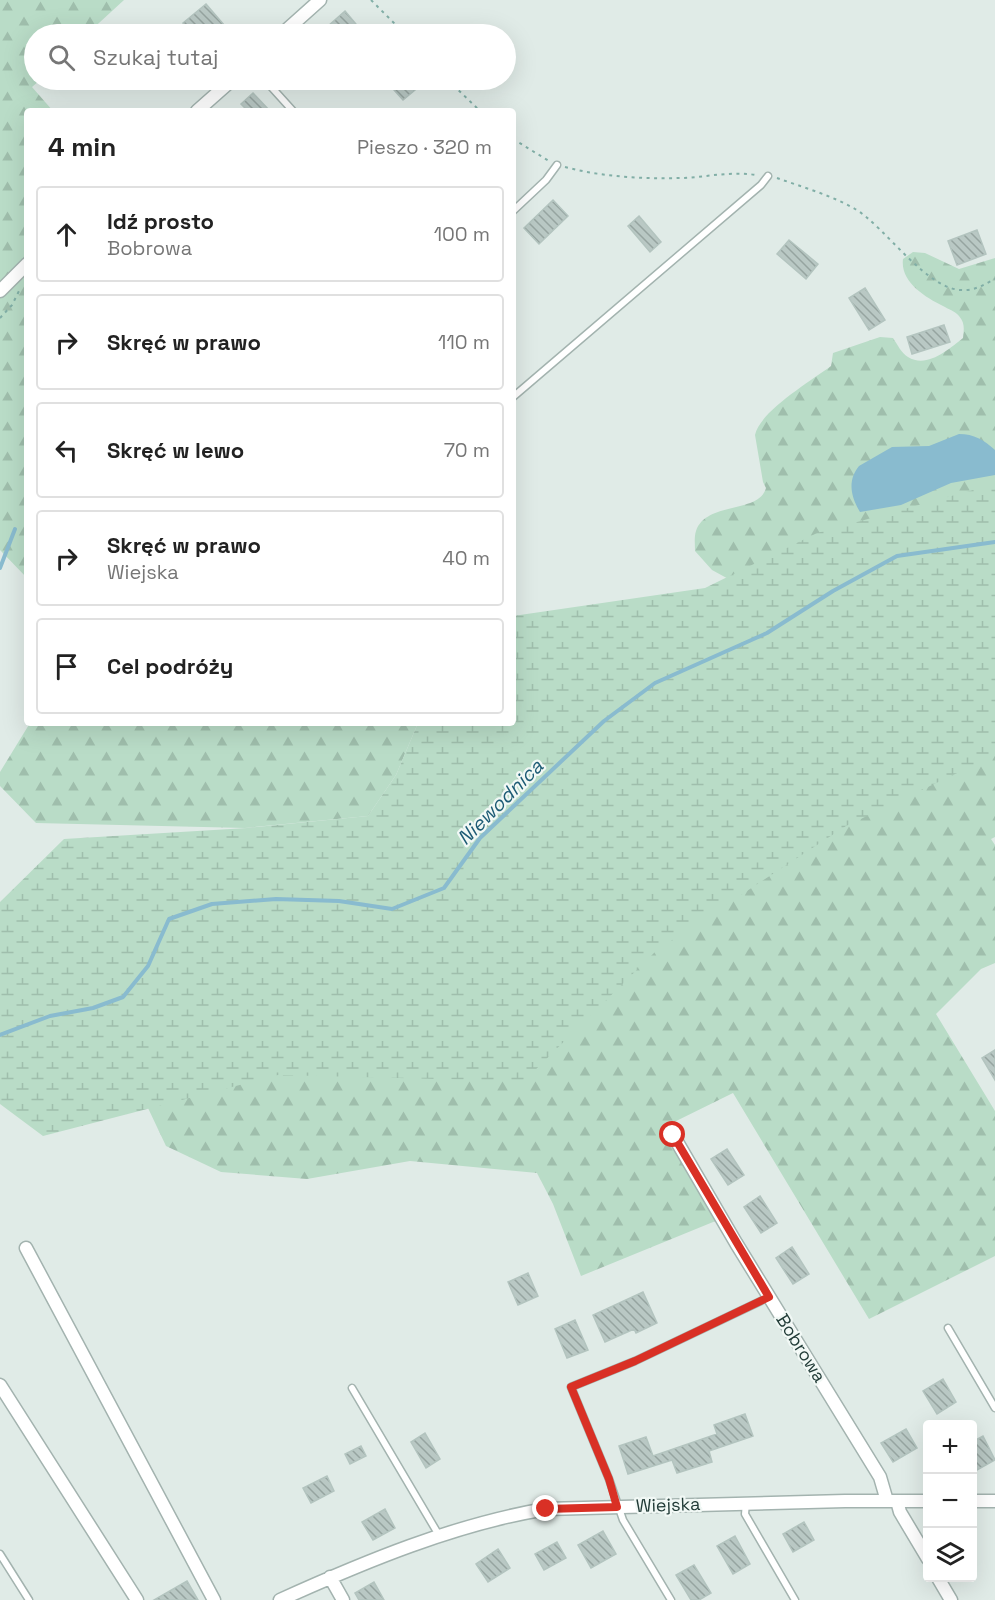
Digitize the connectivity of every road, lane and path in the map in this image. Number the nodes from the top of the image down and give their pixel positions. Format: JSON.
{"nodes":[{"id":1,"x":320,"y":0,"type":"edge"},
{"id":2,"x":371,"y":0,"type":"edge"},
{"id":3,"x":293,"y":24,"type":"edge"},
{"id":4,"x":395,"y":24,"type":"edge"},
{"id":5,"x":221,"y":90,"type":"edge"},
{"id":6,"x":274,"y":90,"type":"edge"},
{"id":7,"x":458,"y":90,"type":"edge"},
{"id":8,"x":200,"y":108,"type":"edge"},
{"id":9,"x":290,"y":108,"type":"edge"},
{"id":10,"x":477,"y":108,"type":"edge"},
{"id":11,"x":516,"y":141,"type":"edge"},
{"id":12,"x":557,"y":165,"type":"junction"},
{"id":13,"x":768,"y":177,"type":"junction"},
{"id":14,"x":516,"y":208,"type":"edge"},
{"id":15,"x":24,"y":267,"type":"edge"},
{"id":16,"x":995,"y":279,"type":"edge"},
{"id":17,"x":20,"y":288,"type":"dead end"},
{"id":18,"x":0,"y":291,"type":"edge"},
{"id":19,"x":0,"y":318,"type":"edge"},
{"id":20,"x":516,"y":394,"type":"edge"},
{"id":21,"x":673,"y":1135,"type":"dead end"},
{"id":22,"x":26,"y":1248,"type":"dead end"},
{"id":23,"x":769,"y":1297,"type":"junction"},
{"id":24,"x":948,"y":1328,"type":"dead end"},
{"id":25,"x":0,"y":1385,"type":"edge"},
{"id":26,"x":352,"y":1388,"type":"dead end"},
{"id":27,"x":995,"y":1408,"type":"edge"},
{"id":28,"x":892,"y":1501,"type":"junction"},
{"id":29,"x":923,"y":1501,"type":"edge"},
{"id":30,"x":977,"y":1501,"type":"edge"},
{"id":31,"x":995,"y":1501,"type":"edge"},
{"id":32,"x":746,"y":1503,"type":"junction"},
{"id":33,"x":617,"y":1507,"type":"junction"},
{"id":34,"x":440,"y":1537,"type":"junction"},
{"id":35,"x":923,"y":1552,"type":"edge"},
{"id":36,"x":0,"y":1554,"type":"edge"},
{"id":37,"x":330,"y":1577,"type":"junction"},
{"id":38,"x":940,"y":1582,"type":"edge"},
{"id":39,"x":29,"y":1600,"type":"edge"},
{"id":40,"x":137,"y":1600,"type":"edge"},
{"id":41,"x":214,"y":1600,"type":"edge"},
{"id":42,"x":280,"y":1600,"type":"edge"},
{"id":43,"x":343,"y":1600,"type":"edge"},
{"id":44,"x":671,"y":1600,"type":"edge"},
{"id":45,"x":795,"y":1600,"type":"edge"},
{"id":46,"x":951,"y":1600,"type":"edge"}],
"edges":[{"from":1,"to":3,"type":"street"},
{"from":2,"to":4,"type":"path"},
{"from":5,"to":8,"type":"street"},
{"from":6,"to":9,"type":"lane"},
{"from":7,"to":10,"type":"path"},
{"from":11,"to":12,"type":"path"},
{"from":12,"to":13,"type":"path"},
{"from":12,"to":14,"type":"lane"},
{"from":13,"to":16,"type":"path"},
{"from":13,"to":20,"type":"lane"},
{"from":15,"to":18,"type":"street"},
{"from":17,"to":19,"type":"path"},
{"from":21,"to":23,"type":"street","name":"Bobrowa"},
{"from":22,"to":41,"type":"street"},
{"from":23,"to":28,"type":"street","name":"Bobrowa"},
{"from":23,"to":33,"type":"lane"},
{"from":24,"to":27,"type":"lane"},
{"from":25,"to":40,"type":"street"},
{"from":26,"to":34,"type":"lane"},
{"from":28,"to":29,"type":"street","name":"Wiejska"},
{"from":28,"to":32,"type":"street","name":"Wiejska"},
{"from":28,"to":35,"type":"street","name":"Bobrowa"},
{"from":30,"to":31,"type":"street"},
{"from":32,"to":33,"type":"street","name":"Wiejska"},
{"from":32,"to":45,"type":"lane"},
{"from":33,"to":34,"type":"street","name":"Wiejska"},
{"from":33,"to":44,"type":"lane"},
{"from":34,"to":37,"type":"street","name":"Wiejska"},
{"from":36,"to":39,"type":"lane"},
{"from":37,"to":42,"type":"street","name":"Wiejska"},
{"from":37,"to":43,"type":"street"},
{"from":38,"to":46,"type":"street"}]}
